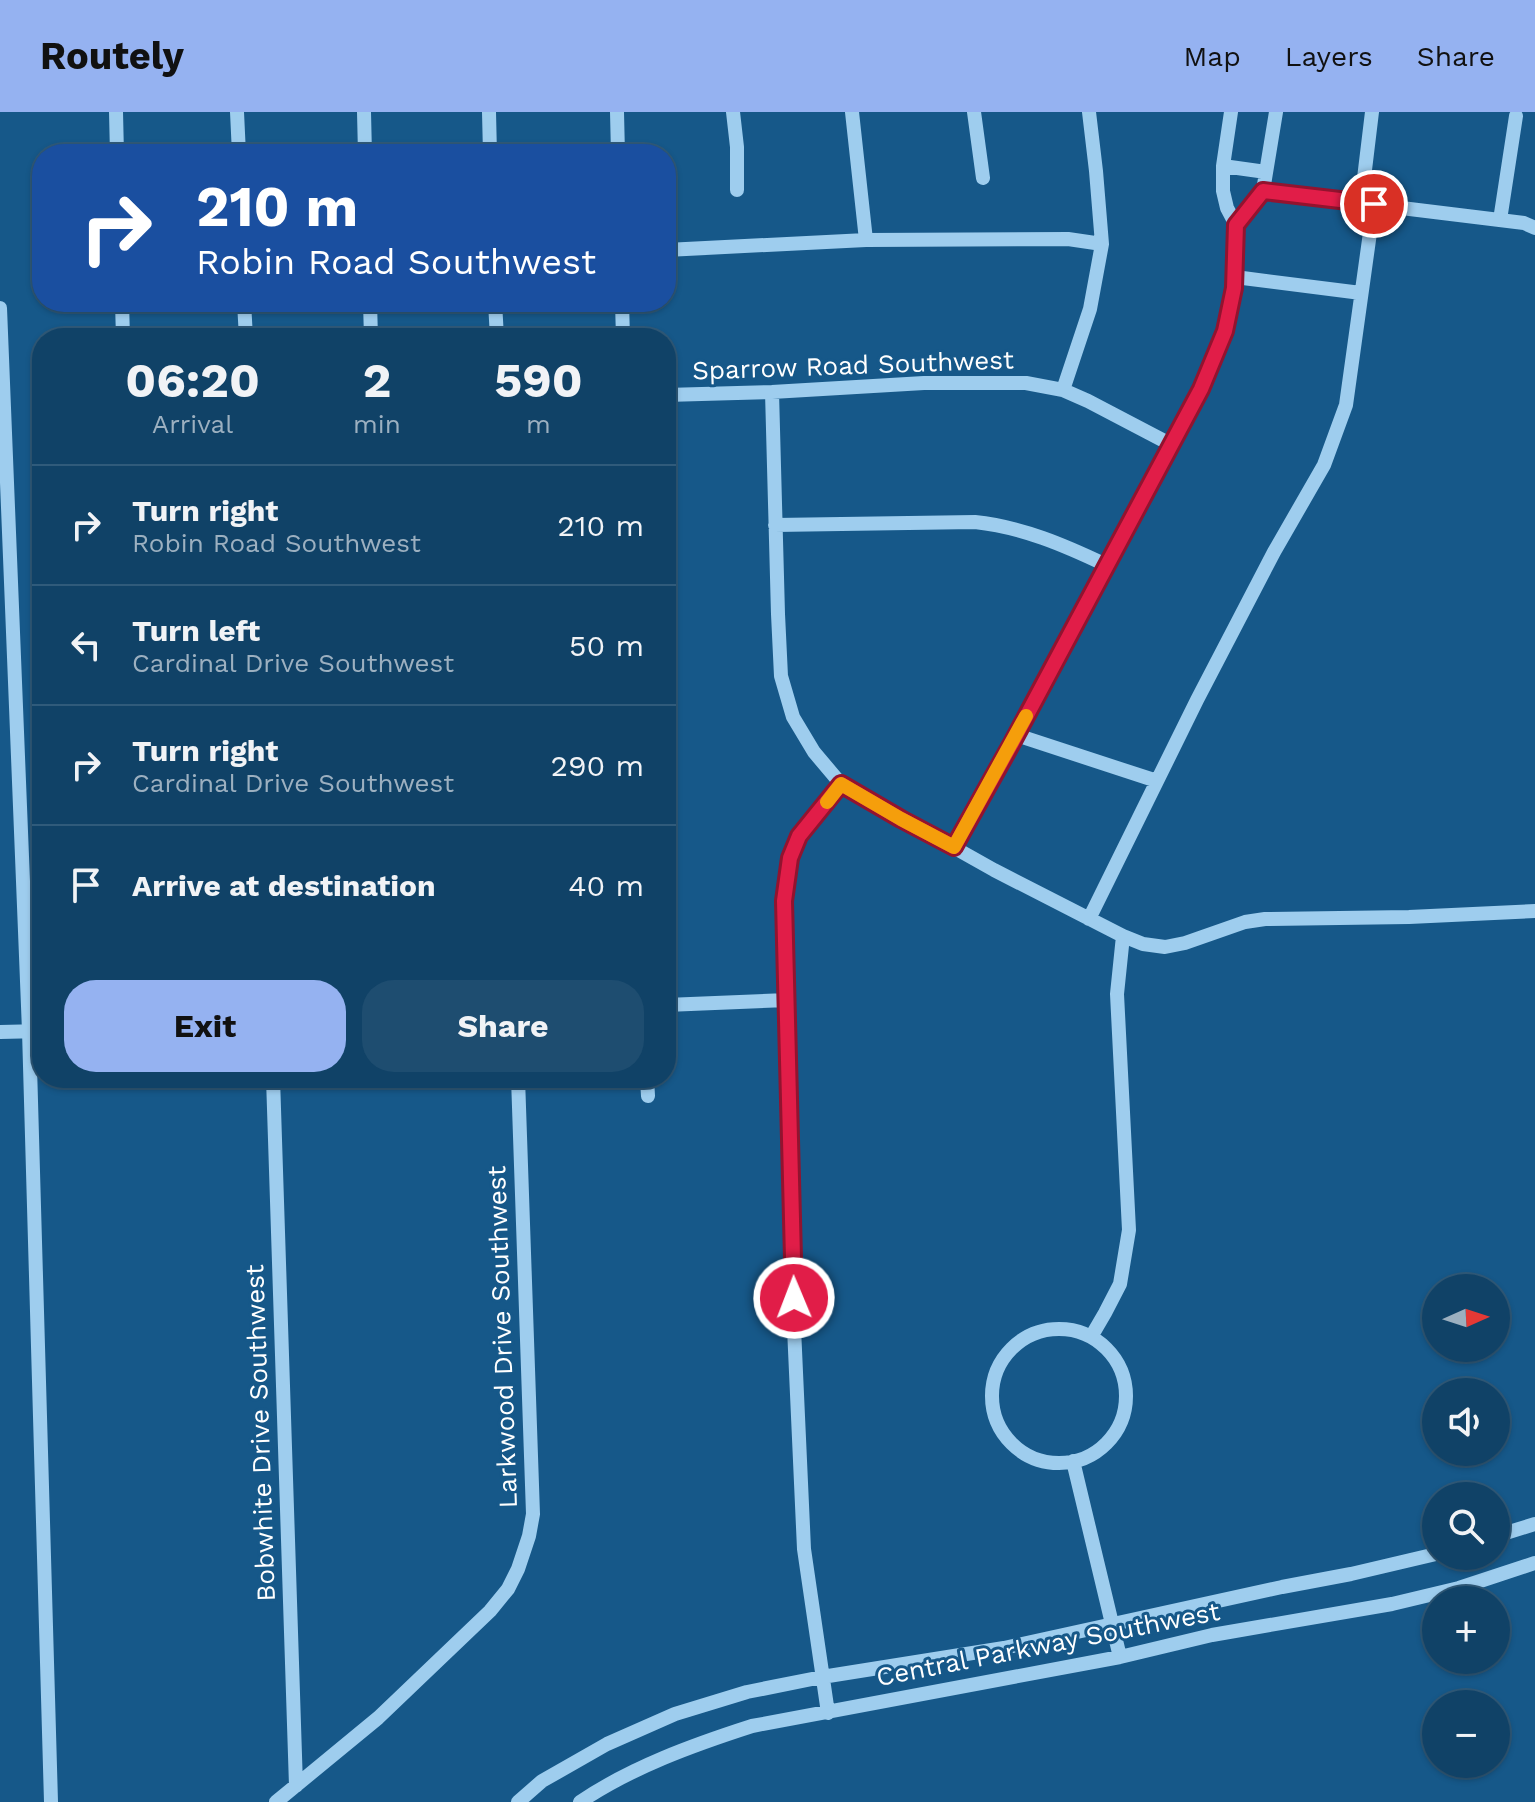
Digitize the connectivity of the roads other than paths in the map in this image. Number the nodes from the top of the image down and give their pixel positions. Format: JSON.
{"nodes":[{"id":1,"x":116,"y":112,"type":"edge"},
{"id":2,"x":237,"y":112,"type":"edge"},
{"id":3,"x":364,"y":112,"type":"edge"},
{"id":4,"x":489,"y":112,"type":"edge"},
{"id":5,"x":617,"y":112,"type":"edge"},
{"id":6,"x":733,"y":112,"type":"edge"},
{"id":7,"x":852,"y":112,"type":"edge"},
{"id":8,"x":974,"y":112,"type":"edge"},
{"id":9,"x":1089,"y":112,"type":"edge"},
{"id":10,"x":1231,"y":112,"type":"edge"},
{"id":11,"x":1276,"y":112,"type":"edge"},
{"id":12,"x":1372,"y":112,"type":"edge"},
{"id":13,"x":1516,"y":116,"type":"dead end"},
{"id":14,"x":117,"y":144,"type":"edge"},
{"id":15,"x":239,"y":144,"type":"edge"},
{"id":16,"x":365,"y":144,"type":"edge"},
{"id":17,"x":490,"y":144,"type":"edge"},
{"id":18,"x":618,"y":144,"type":"edge"},
{"id":19,"x":1223,"y":166,"type":"junction"},
{"id":20,"x":1266,"y":172,"type":"junction"},
{"id":21,"x":983,"y":178,"type":"dead end"},
{"id":22,"x":737,"y":190,"type":"dead end"},
{"id":23,"x":1263,"y":191,"type":"junction"},
{"id":24,"x":1367,"y":204,"type":"junction"},
{"id":25,"x":1500,"y":220,"type":"junction"},
{"id":26,"x":1236,"y":225,"type":"junction"},
{"id":27,"x":1535,"y":228,"type":"edge"},
{"id":28,"x":866,"y":240,"type":"junction"},
{"id":29,"x":1102,"y":244,"type":"junction"},
{"id":30,"x":676,"y":250,"type":"edge"},
{"id":31,"x":1235,"y":277,"type":"junction"},
{"id":32,"x":1361,"y":293,"type":"junction"},
{"id":33,"x":0,"y":308,"type":"edge"},
{"id":34,"x":1063,"y":390,"type":"junction"},
{"id":35,"x":772,"y":392,"type":"junction"},
{"id":36,"x":676,"y":395,"type":"edge"},
{"id":37,"x":1172,"y":445,"type":"junction"},
{"id":38,"x":775,"y":525,"type":"junction"},
{"id":39,"x":1106,"y":565,"type":"junction"},
{"id":40,"x":1016,"y":735,"type":"junction"},
{"id":41,"x":1157,"y":781,"type":"junction"},
{"id":42,"x":841,"y":784,"type":"junction"},
{"id":43,"x":954,"y":847,"type":"junction"},
{"id":44,"x":1535,"y":911,"type":"edge"},
{"id":45,"x":1089,"y":919,"type":"junction"},
{"id":46,"x":1123,"y":936,"type":"junction"},
{"id":47,"x":32,"y":969,"type":"edge"},
{"id":48,"x":787,"y":1000,"type":"junction"},
{"id":49,"x":676,"y":1005,"type":"edge"},
{"id":50,"x":32,"y":1031,"type":"edge"},
{"id":51,"x":0,"y":1032,"type":"edge"},
{"id":52,"x":36,"y":1088,"type":"edge"},
{"id":53,"x":273,"y":1088,"type":"edge"},
{"id":54,"x":518,"y":1088,"type":"edge"},
{"id":55,"x":648,"y":1088,"type":"edge"},
{"id":56,"x":648,"y":1096,"type":"dead end"},
{"id":57,"x":1091,"y":1337,"type":"junction"},
{"id":58,"x":1073,"y":1461,"type":"junction"},
{"id":59,"x":1535,"y":1524,"type":"edge"},
{"id":60,"x":1510,"y":1532,"type":"edge"},
{"id":61,"x":1422,"y":1557,"type":"edge"},
{"id":62,"x":1535,"y":1563,"type":"edge"},
{"id":63,"x":1113,"y":1624,"type":"junction"},
{"id":64,"x":1120,"y":1657,"type":"junction"},
{"id":65,"x":822,"y":1677,"type":"junction"},
{"id":66,"x":828,"y":1713,"type":"junction"},
{"id":67,"x":296,"y":1786,"type":"junction"},
{"id":68,"x":51,"y":1802,"type":"edge"},
{"id":69,"x":276,"y":1802,"type":"edge"},
{"id":70,"x":518,"y":1802,"type":"edge"},
{"id":71,"x":580,"y":1802,"type":"edge"}],
"edges":[{"from":1,"to":14,"type":"street"},
{"from":2,"to":15,"type":"street"},
{"from":3,"to":16,"type":"street"},
{"from":4,"to":17,"type":"street"},
{"from":5,"to":18,"type":"street"},
{"from":6,"to":22,"type":"street"},
{"from":7,"to":28,"type":"street"},
{"from":8,"to":21,"type":"street"},
{"from":9,"to":29,"type":"street"},
{"from":10,"to":19,"type":"street"},
{"from":11,"to":20,"type":"street"},
{"from":12,"to":24,"type":"street"},
{"from":13,"to":25,"type":"street"},
{"from":19,"to":20,"type":"street"},
{"from":19,"to":26,"type":"street"},
{"from":20,"to":23,"type":"street"},
{"from":23,"to":24,"type":"street"},
{"from":23,"to":26,"type":"street"},
{"from":24,"to":25,"type":"street"},
{"from":24,"to":32,"type":"street"},
{"from":25,"to":27,"type":"street"},
{"from":26,"to":31,"type":"street"},
{"from":28,"to":29,"type":"street"},
{"from":28,"to":30,"type":"street"},
{"from":29,"to":34,"type":"street"},
{"from":31,"to":32,"type":"street"},
{"from":31,"to":37,"type":"street"},
{"from":32,"to":41,"type":"street"},
{"from":33,"to":47,"type":"street"},
{"from":34,"to":35,"type":"street","name":"Sparrow Road Southwest"},
{"from":34,"to":37,"type":"street","name":"Sparrow Road Southwest"},
{"from":35,"to":36,"type":"street","name":"Sparrow Road Southwest"},
{"from":35,"to":38,"type":"street"},
{"from":37,"to":39,"type":"street"},
{"from":38,"to":39,"type":"street"},
{"from":38,"to":42,"type":"street"},
{"from":39,"to":40,"type":"street"},
{"from":40,"to":41,"type":"street"},
{"from":40,"to":43,"type":"street"},
{"from":41,"to":45,"type":"street"},
{"from":42,"to":43,"type":"street"},
{"from":42,"to":48,"type":"street"},
{"from":43,"to":45,"type":"street"},
{"from":44,"to":46,"type":"street"},
{"from":45,"to":46,"type":"street"},
{"from":46,"to":57,"type":"street"},
{"from":48,"to":49,"type":"street"},
{"from":48,"to":65,"type":"street"},
{"from":50,"to":51,"type":"street"},
{"from":52,"to":68,"type":"street"},
{"from":53,"to":67,"type":"street","name":"Bobwhite Drive Southwest"},
{"from":54,"to":67,"type":"street","name":"Larkwood Drive Southwest"},
{"from":55,"to":56,"type":"street"},
{"from":57,"to":58,"type":"street"},
{"from":57,"to":58,"type":"street"},
{"from":58,"to":63,"type":"street"},
{"from":59,"to":60,"type":"street"},
{"from":61,"to":63,"type":"street","name":"Central Parkway Southwest"},
{"from":62,"to":64,"type":"street","name":"Central Parkway Southwest"},
{"from":63,"to":64,"type":"street"},
{"from":63,"to":65,"type":"street","name":"Central Parkway Southwest"},
{"from":64,"to":66,"type":"street","name":"Central Parkway Southwest"},
{"from":65,"to":66,"type":"street"},
{"from":65,"to":70,"type":"street","name":"Central Parkway Southwest"},
{"from":66,"to":71,"type":"street","name":"Central Parkway Southwest"},
{"from":67,"to":69,"type":"street","name":"Larkwood Drive Southwest"}]}
